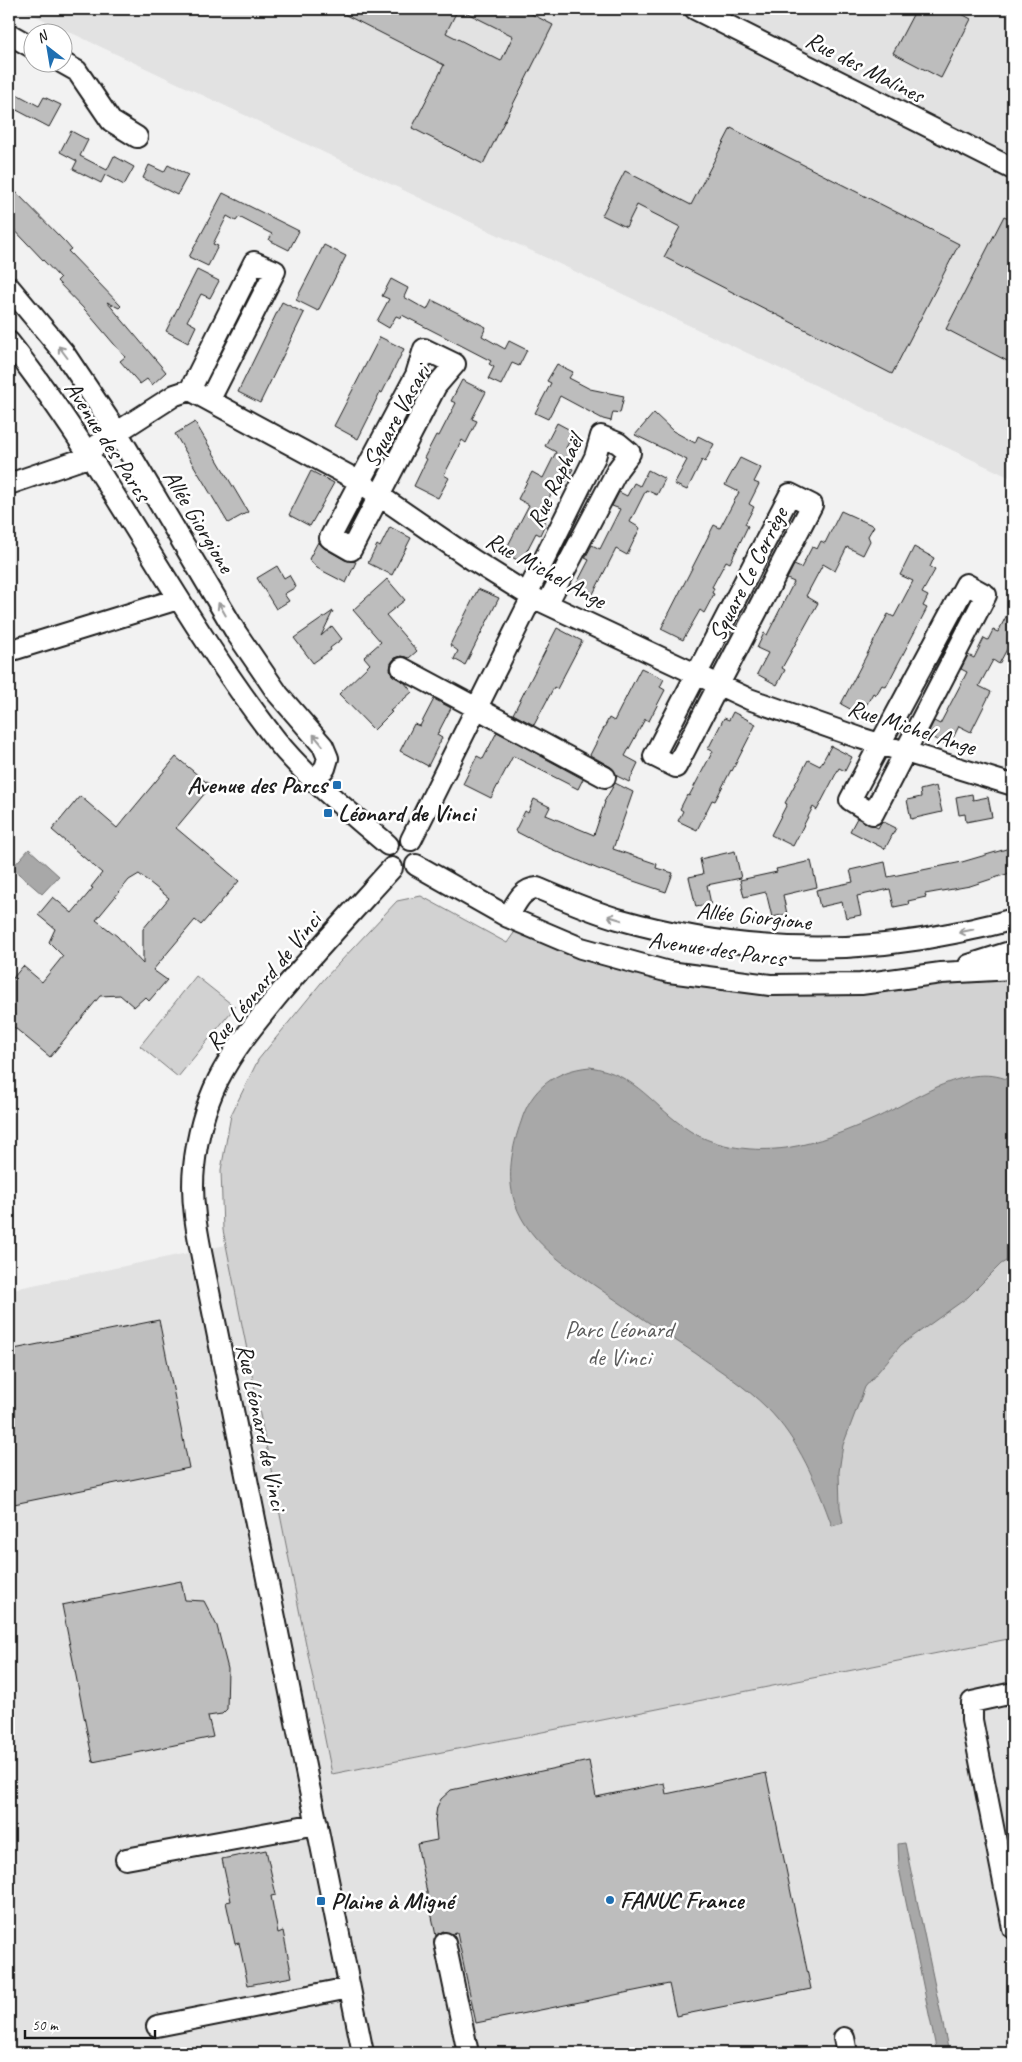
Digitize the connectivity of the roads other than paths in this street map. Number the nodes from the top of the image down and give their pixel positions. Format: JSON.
{"nodes":[{"id":1,"x":694,"y":9,"type":"edge"},
{"id":2,"x":9,"y":34,"type":"edge"},
{"id":3,"x":22,"y":41,"type":"edge"},
{"id":4,"x":72,"y":68,"type":"edge"},
{"id":5,"x":137,"y":137,"type":"dead end"},
{"id":6,"x":1013,"y":169,"type":"edge"},
{"id":7,"x":9,"y":287,"type":"edge"},
{"id":8,"x":9,"y":342,"type":"edge"},
{"id":9,"x":190,"y":390,"type":"junction"},
{"id":10,"x":210,"y":399,"type":"junction"},
{"id":11,"x":117,"y":432,"type":"junction"},
{"id":12,"x":89,"y":454,"type":"junction"},
{"id":13,"x":359,"y":482,"type":"junction"},
{"id":14,"x":9,"y":484,"type":"edge"},
{"id":15,"x":380,"y":496,"type":"junction"},
{"id":16,"x":535,"y":598,"type":"junction"},
{"id":17,"x":178,"y":599,"type":"junction"},
{"id":18,"x":9,"y":651,"type":"edge"},
{"id":19,"x":402,"y":668,"type":"dead end"},
{"id":20,"x":697,"y":674,"type":"junction"},
{"id":21,"x":719,"y":685,"type":"junction"},
{"id":22,"x":476,"y":709,"type":"junction"},
{"id":23,"x":880,"y":745,"type":"junction"},
{"id":24,"x":905,"y":752,"type":"junction"},
{"id":25,"x":605,"y":777,"type":"dead end"},
{"id":26,"x":313,"y":781,"type":"junction"},
{"id":27,"x":1013,"y":785,"type":"edge"},
{"id":28,"x":411,"y":840,"type":"junction"},
{"id":29,"x":388,"y":846,"type":"junction"},
{"id":30,"x":416,"y":864,"type":"junction"},
{"id":31,"x":392,"y":868,"type":"junction"},
{"id":32,"x":508,"y":917,"type":"junction"},
{"id":33,"x":1013,"y":919,"type":"edge"},
{"id":34,"x":1013,"y":951,"type":"edge"},
{"id":35,"x":1013,"y":969,"type":"edge"},
{"id":36,"x":941,"y":973,"type":"junction"},
{"id":37,"x":1013,"y":1693,"type":"edge"},
{"id":38,"x":317,"y":1824,"type":"junction"},
{"id":39,"x":126,"y":1859,"type":"dead end"},
{"id":40,"x":1013,"y":1928,"type":"edge"},
{"id":41,"x":445,"y":1942,"type":"dead end"},
{"id":42,"x":349,"y":1988,"type":"junction"},
{"id":43,"x":157,"y":2026,"type":"dead end"},
{"id":44,"x":363,"y":2053,"type":"edge"},
{"id":45,"x":468,"y":2053,"type":"edge"}],
"edges":[{"from":1,"to":6,"type":"street","name":"Rue des Malines"},
{"from":2,"to":3,"type":"street"},
{"from":4,"to":5,"type":"street"},
{"from":11,"to":7,"type":"street","name":"Allée Giorgione","one_way":true},
{"from":8,"to":12,"type":"street","name":"Avenue des Parcs"},
{"from":9,"to":10,"type":"street","name":"Rue Michel Ange"},
{"from":9,"to":10,"type":"street"},
{"from":9,"to":11,"type":"street"},
{"from":10,"to":13,"type":"street","name":"Rue Michel Ange"},
{"from":11,"to":12,"type":"street"},
{"from":26,"to":11,"type":"street","name":"Allée Giorgione","one_way":true},
{"from":12,"to":14,"type":"street"},
{"from":12,"to":17,"type":"street","name":"Avenue des Parcs"},
{"from":13,"to":15,"type":"street","name":"Rue Michel Ange"},
{"from":13,"to":15,"type":"street","name":"Square Vasari"},
{"from":13,"to":15,"type":"street","name":"Square Vasari"},
{"from":15,"to":16,"type":"street","name":"Rue Michel Ange"},
{"from":16,"to":16,"type":"street","name":"Rue Raphaël"},
{"from":16,"to":20,"type":"street","name":"Rue Michel Ange"},
{"from":16,"to":22,"type":"street","name":"Rue Raphaël"},
{"from":17,"to":18,"type":"street"},
{"from":17,"to":26,"type":"street","name":"Avenue des Parcs"},
{"from":19,"to":22,"type":"street"},
{"from":20,"to":21,"type":"street","name":"Rue Michel Ange"},
{"from":20,"to":21,"type":"street","name":"Square Le Corrège"},
{"from":20,"to":21,"type":"street","name":"Square Le Corrège"},
{"from":21,"to":23,"type":"street","name":"Rue Michel Ange"},
{"from":22,"to":25,"type":"street"},
{"from":22,"to":28,"type":"street","name":"Rue Raphaël"},
{"from":23,"to":24,"type":"street","name":"Rue Michel Ange"},
{"from":23,"to":24,"type":"street"},
{"from":23,"to":24,"type":"street"},
{"from":24,"to":27,"type":"street","name":"Rue Michel Ange"},
{"from":26,"to":29,"type":"street","name":"Avenue des Parcs"},
{"from":28,"to":29,"type":"street"},
{"from":28,"to":30,"type":"street"},
{"from":29,"to":31,"type":"street"},
{"from":30,"to":31,"type":"street"},
{"from":30,"to":32,"type":"street","name":"Avenue des Parcs"},
{"from":31,"to":38,"type":"street","name":"Rue Léonard de Vinci"},
{"from":33,"to":32,"type":"street","name":"Allée Giorgione","one_way":true},
{"from":32,"to":36,"type":"street","name":"Avenue des Parcs"},
{"from":34,"to":36,"type":"street","name":"Avenue des Parcs"},
{"from":35,"to":36,"type":"street","name":"Avenue des Parcs"},
{"from":37,"to":40,"type":"street"},
{"from":38,"to":39,"type":"street"},
{"from":38,"to":42,"type":"street","name":"Rue Léonard de Vinci"},
{"from":41,"to":45,"type":"street"},
{"from":42,"to":43,"type":"street"},
{"from":42,"to":44,"type":"street","name":"Rue Léonard de Vinci"}]}
